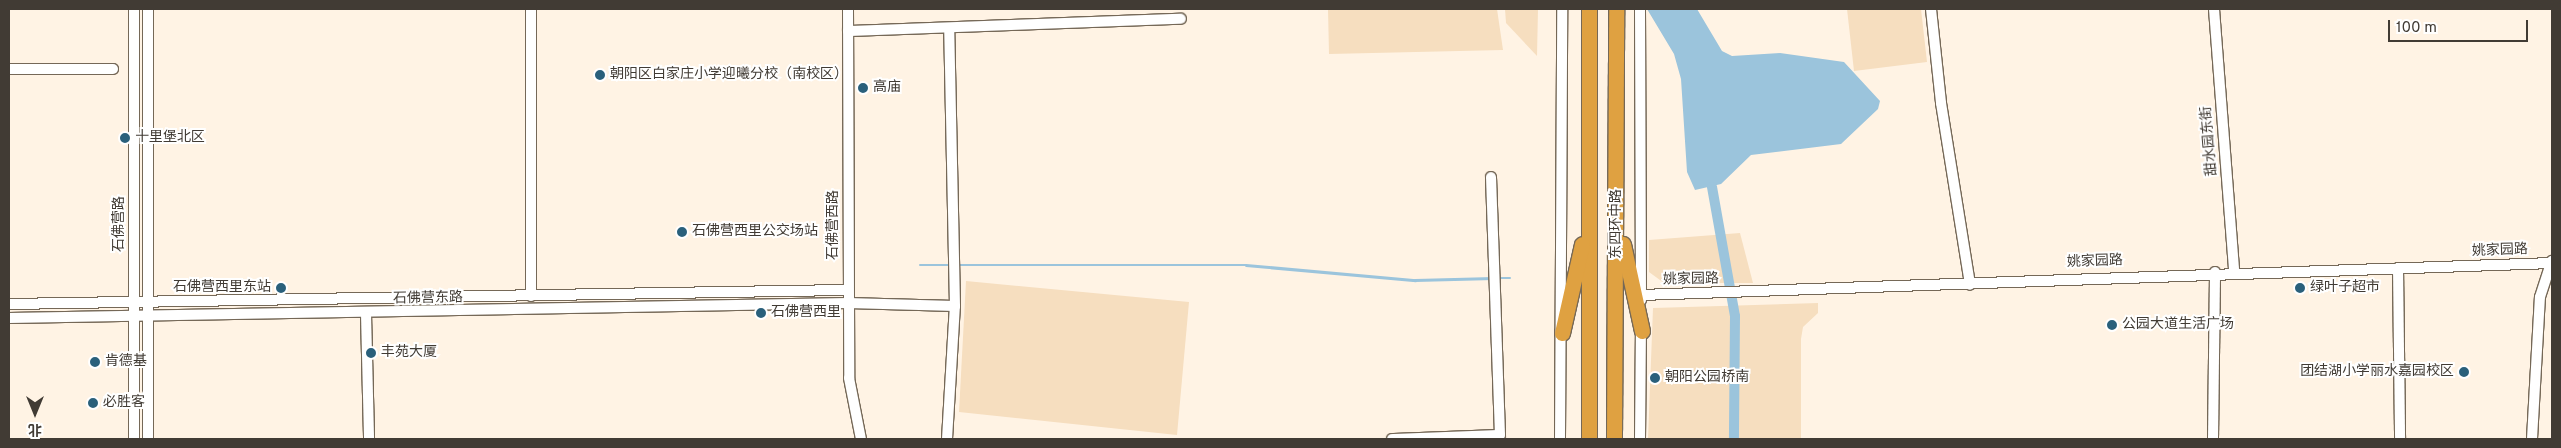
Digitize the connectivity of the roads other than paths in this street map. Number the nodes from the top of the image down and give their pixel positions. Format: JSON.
{"nodes":[{"id":1,"x":134,"y":9,"type":"edge"},
{"id":2,"x":148,"y":9,"type":"edge"},
{"id":3,"x":531,"y":9,"type":"edge"},
{"id":4,"x":848,"y":9,"type":"edge"},
{"id":5,"x":1562,"y":9,"type":"edge"},
{"id":6,"x":1589,"y":9,"type":"edge"},
{"id":7,"x":1616,"y":9,"type":"edge"},
{"id":8,"x":1640,"y":9,"type":"edge"},
{"id":9,"x":1931,"y":9,"type":"edge"},
{"id":10,"x":2214,"y":9,"type":"edge"},
{"id":11,"x":1181,"y":19,"type":"dead end"},
{"id":12,"x":949,"y":29,"type":"junction"},
{"id":13,"x":848,"y":31,"type":"junction"},
{"id":14,"x":9,"y":69,"type":"edge"},
{"id":15,"x":113,"y":69,"type":"dead end"},
{"id":16,"x":1491,"y":177,"type":"dead end"},
{"id":17,"x":1588,"y":218,"type":"junction"},
{"id":18,"x":1618,"y":218,"type":"junction"},
{"id":19,"x":2552,"y":262,"type":"edge"},
{"id":20,"x":2398,"y":268,"type":"junction"},
{"id":21,"x":2234,"y":271,"type":"junction"},
{"id":22,"x":2215,"y":272,"type":"junction"},
{"id":23,"x":1970,"y":286,"type":"junction"},
{"id":24,"x":848,"y":290,"type":"junction"},
{"id":25,"x":1641,"y":294,"type":"junction"},
{"id":26,"x":531,"y":296,"type":"junction"},
{"id":27,"x":848,"y":303,"type":"junction"},
{"id":28,"x":9,"y":304,"type":"edge"},
{"id":29,"x":134,"y":304,"type":"junction"},
{"id":30,"x":148,"y":304,"type":"junction"},
{"id":31,"x":956,"y":306,"type":"junction"},
{"id":32,"x":366,"y":314,"type":"junction"},
{"id":33,"x":9,"y":318,"type":"edge"},
{"id":34,"x":148,"y":318,"type":"junction"},
{"id":35,"x":134,"y":319,"type":"junction"},
{"id":36,"x":1642,"y":331,"type":"junction"},
{"id":37,"x":1562,"y":333,"type":"junction"},
{"id":38,"x":134,"y":439,"type":"edge"},
{"id":39,"x":148,"y":439,"type":"edge"},
{"id":40,"x":369,"y":439,"type":"edge"},
{"id":41,"x":861,"y":439,"type":"edge"},
{"id":42,"x":946,"y":439,"type":"edge"},
{"id":43,"x":1392,"y":439,"type":"edge"},
{"id":44,"x":1560,"y":439,"type":"edge"},
{"id":45,"x":1589,"y":439,"type":"edge"},
{"id":46,"x":1614,"y":439,"type":"edge"},
{"id":47,"x":1640,"y":439,"type":"edge"},
{"id":48,"x":2213,"y":439,"type":"edge"},
{"id":49,"x":2400,"y":439,"type":"edge"},
{"id":50,"x":2532,"y":439,"type":"edge"}],
"edges":[{"from":1,"to":29,"type":"street","name":"石佛营路"},
{"from":2,"to":30,"type":"street","name":"石佛营路"},
{"from":3,"to":26,"type":"street"},
{"from":4,"to":13,"type":"street","name":"石佛营西路"},
{"from":5,"to":37,"type":"street"},
{"from":6,"to":17,"type":"highway","name":"东四环中路"},
{"from":7,"to":18,"type":"highway","name":"东四环中路"},
{"from":8,"to":25,"type":"street","name":"东四环中路"},
{"from":9,"to":23,"type":"street"},
{"from":10,"to":21,"type":"street","name":"甜水园东街"},
{"from":11,"to":12,"type":"street"},
{"from":12,"to":13,"type":"street"},
{"from":12,"to":31,"type":"street"},
{"from":13,"to":24,"type":"street","name":"石佛营西路"},
{"from":14,"to":15,"type":"street"},
{"from":16,"to":43,"type":"street"},
{"from":17,"to":37,"type":"highway"},
{"from":17,"to":45,"type":"highway","name":"东四环中路"},
{"from":18,"to":36,"type":"highway"},
{"from":18,"to":46,"type":"highway","name":"东四环中路"},
{"from":19,"to":20,"type":"street","name":"姚家园路"},
{"from":19,"to":50,"type":"street"},
{"from":20,"to":21,"type":"street","name":"姚家园路"},
{"from":20,"to":49,"type":"street"},
{"from":21,"to":22,"type":"street","name":"姚家园路"},
{"from":22,"to":23,"type":"street","name":"姚家园路"},
{"from":22,"to":48,"type":"street"},
{"from":23,"to":25,"type":"street","name":"姚家园路"},
{"from":24,"to":26,"type":"street","name":"石佛营东路"},
{"from":24,"to":27,"type":"street","name":"石佛营西路"},
{"from":25,"to":36,"type":"street","name":"东四环中路"},
{"from":26,"to":30,"type":"street","name":"石佛营东路"},
{"from":27,"to":31,"type":"street","name":"石佛营东路"},
{"from":27,"to":32,"type":"street","name":"石佛营东路"},
{"from":27,"to":41,"type":"street","name":"石佛营西路"},
{"from":28,"to":29,"type":"street","name":"石佛营东路"},
{"from":29,"to":30,"type":"street","name":"石佛营东路"},
{"from":29,"to":35,"type":"street","name":"石佛营路"},
{"from":30,"to":34,"type":"street","name":"石佛营路"},
{"from":31,"to":42,"type":"street"},
{"from":32,"to":34,"type":"street","name":"石佛营东路"},
{"from":32,"to":40,"type":"street"},
{"from":33,"to":35,"type":"street","name":"石佛营东路"},
{"from":34,"to":35,"type":"street","name":"石佛营东路"},
{"from":34,"to":39,"type":"street","name":"石佛营路"},
{"from":35,"to":38,"type":"street","name":"石佛营路"},
{"from":36,"to":47,"type":"street","name":"东四环中路"},
{"from":37,"to":44,"type":"street"}]}
